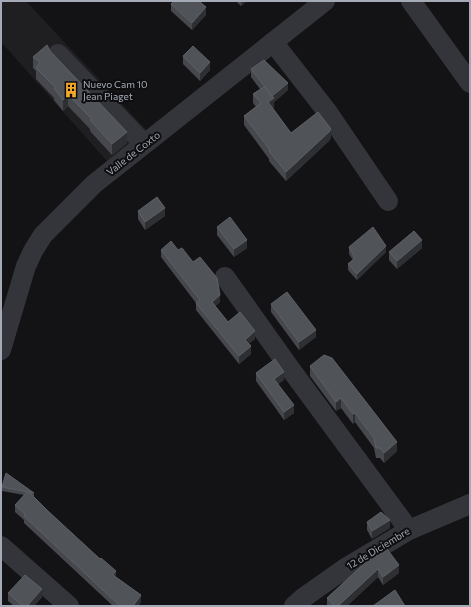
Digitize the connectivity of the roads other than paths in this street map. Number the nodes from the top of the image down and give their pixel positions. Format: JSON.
{"nodes":[{"id":1,"x":326,"y":1,"type":"edge"},
{"id":2,"x":411,"y":1,"type":"edge"},
{"id":3,"x":274,"y":42,"type":"junction"},
{"id":4,"x":58,"y":54,"type":"dead end"},
{"id":5,"x":470,"y":83,"type":"edge"},
{"id":6,"x":144,"y":144,"type":"junction"},
{"id":7,"x":388,"y":201,"type":"dead end"},
{"id":8,"x":225,"y":277,"type":"dead end"},
{"id":9,"x":1,"y":350,"type":"edge"},
{"id":10,"x":470,"y":504,"type":"edge"},
{"id":11,"x":408,"y":530,"type":"junction"},
{"id":12,"x":1,"y":546,"type":"edge"},
{"id":13,"x":69,"y":606,"type":"edge"},
{"id":14,"x":294,"y":606,"type":"edge"}],
"edges":[{"from":1,"to":3,"type":"street","name":"Valle de Coxto"},
{"from":2,"to":5,"type":"street"},
{"from":3,"to":6,"type":"street","name":"Valle de Coxto"},
{"from":3,"to":7,"type":"street"},
{"from":4,"to":6,"type":"street"},
{"from":6,"to":9,"type":"street","name":"Valle de Coxto"},
{"from":8,"to":11,"type":"street"},
{"from":10,"to":11,"type":"street","name":"12 de Diciembre"},
{"from":11,"to":14,"type":"street","name":"12 de Diciembre"},
{"from":12,"to":13,"type":"street"}]}
